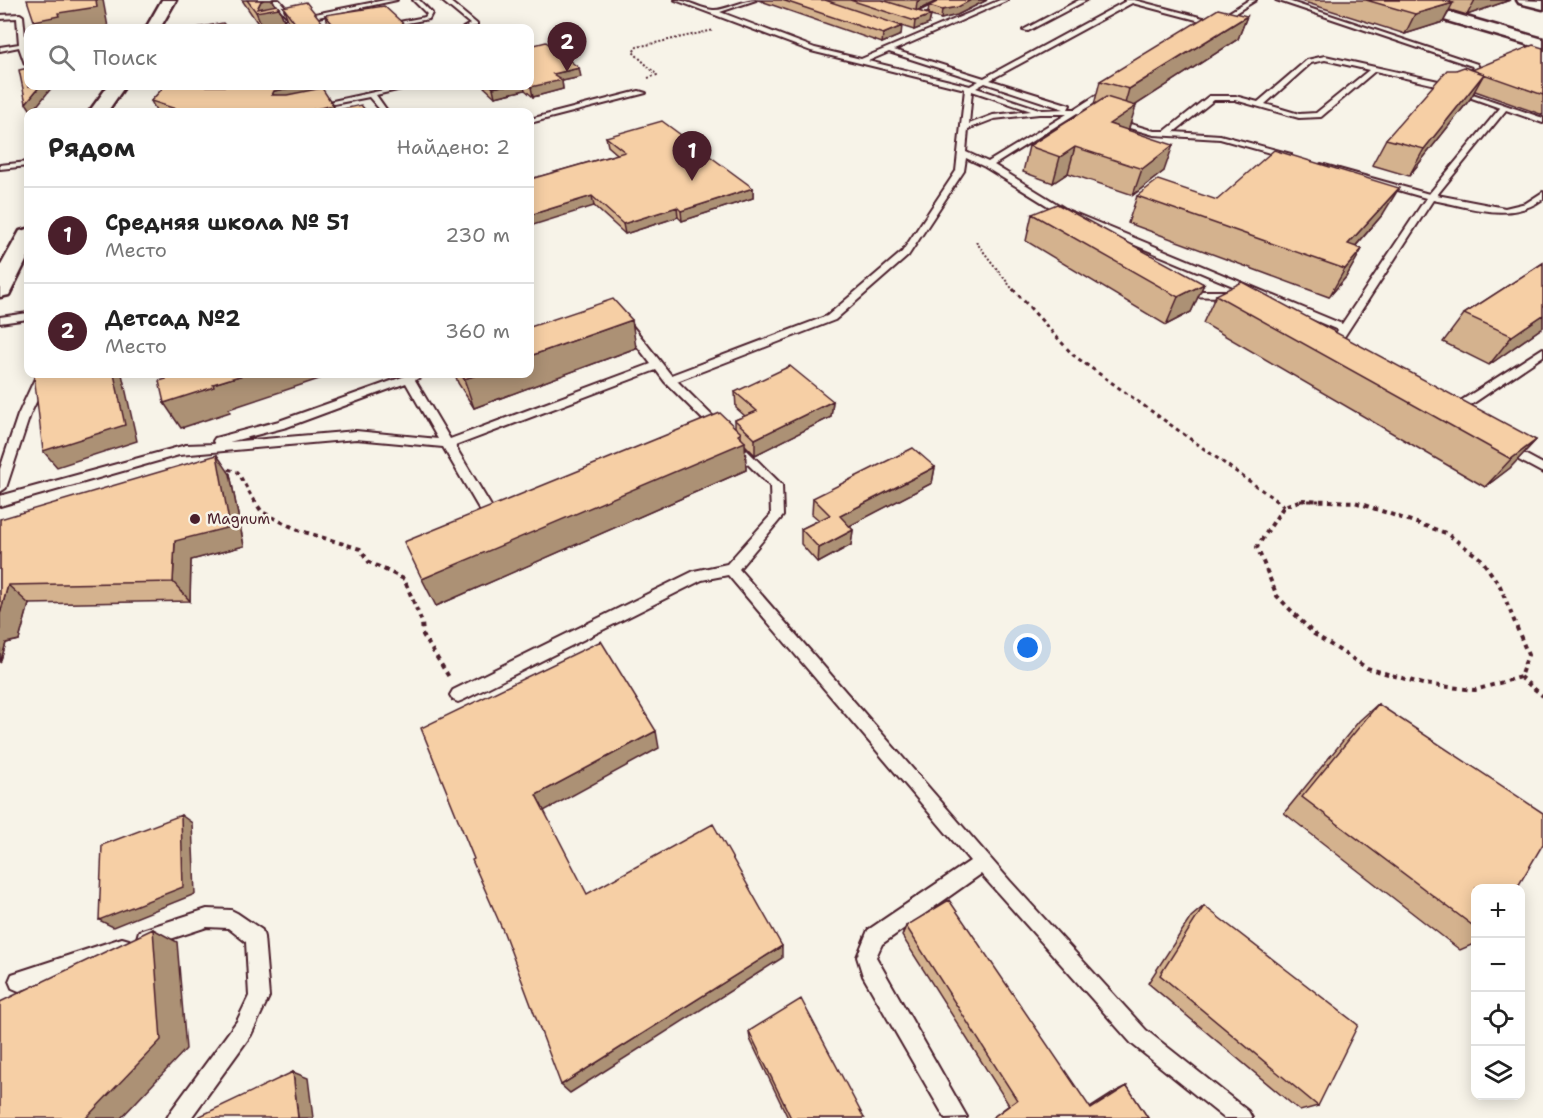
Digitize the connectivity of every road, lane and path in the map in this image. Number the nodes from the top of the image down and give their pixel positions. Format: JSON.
{"nodes":[{"id":1,"x":169,"y":0,"type":"edge"},
{"id":2,"x":276,"y":0,"type":"edge"},
{"id":3,"x":394,"y":0,"type":"edge"},
{"id":4,"x":416,"y":0,"type":"edge"},
{"id":5,"x":444,"y":0,"type":"edge"},
{"id":6,"x":678,"y":0,"type":"edge"},
{"id":7,"x":753,"y":0,"type":"edge"},
{"id":8,"x":1005,"y":0,"type":"edge"},
{"id":9,"x":1084,"y":0,"type":"edge"},
{"id":10,"x":1129,"y":0,"type":"edge"},
{"id":11,"x":1253,"y":0,"type":"edge"},
{"id":12,"x":1279,"y":0,"type":"edge"},
{"id":13,"x":1392,"y":0,"type":"edge"},
{"id":14,"x":1524,"y":0,"type":"edge"},
{"id":15,"x":945,"y":1,"type":"edge"},
{"id":16,"x":1543,"y":5,"type":"edge"},
{"id":17,"x":906,"y":12,"type":"edge"},
{"id":18,"x":712,"y":13,"type":"junction"},
{"id":19,"x":325,"y":14,"type":"junction"},
{"id":20,"x":916,"y":15,"type":"junction"},
{"id":21,"x":0,"y":17,"type":"edge"},
{"id":22,"x":927,"y":18,"type":"edge"},
{"id":23,"x":293,"y":20,"type":"junction"},
{"id":24,"x":332,"y":21,"type":"edge"},
{"id":25,"x":937,"y":21,"type":"edge"},
{"id":26,"x":1216,"y":23,"type":"junction"},
{"id":27,"x":156,"y":24,"type":"edge"},
{"id":28,"x":273,"y":24,"type":"edge"},
{"id":29,"x":393,"y":24,"type":"edge"},
{"id":30,"x":474,"y":24,"type":"edge"},
{"id":31,"x":945,"y":26,"type":"junction"},
{"id":32,"x":1206,"y":29,"type":"edge"},
{"id":33,"x":715,"y":30,"type":"dead end"},
{"id":34,"x":1026,"y":30,"type":"dead end"},
{"id":35,"x":909,"y":33,"type":"edge"},
{"id":36,"x":920,"y":37,"type":"junction"},
{"id":37,"x":1543,"y":44,"type":"edge"},
{"id":38,"x":22,"y":45,"type":"junction"},
{"id":39,"x":0,"y":49,"type":"edge"},
{"id":40,"x":889,"y":50,"type":"junction"},
{"id":41,"x":24,"y":51,"type":"edge"},
{"id":42,"x":862,"y":62,"type":"junction"},
{"id":43,"x":1374,"y":69,"type":"junction"},
{"id":44,"x":641,"y":80,"type":"dead end"},
{"id":45,"x":984,"y":81,"type":"junction"},
{"id":46,"x":1117,"y":86,"type":"edge"},
{"id":47,"x":1449,"y":86,"type":"junction"},
{"id":48,"x":969,"y":89,"type":"junction"},
{"id":49,"x":113,"y":90,"type":"edge"},
{"id":50,"x":390,"y":90,"type":"edge"},
{"id":51,"x":642,"y":93,"type":"dead end"},
{"id":52,"x":371,"y":94,"type":"junction"},
{"id":53,"x":1259,"y":105,"type":"junction"},
{"id":54,"x":1504,"y":107,"type":"junction"},
{"id":55,"x":101,"y":108,"type":"edge"},
{"id":56,"x":305,"y":108,"type":"edge"},
{"id":57,"x":383,"y":108,"type":"edge"},
{"id":58,"x":1077,"y":111,"type":"junction"},
{"id":59,"x":1041,"y":112,"type":"junction"},
{"id":60,"x":534,"y":120,"type":"edge"},
{"id":61,"x":1543,"y":121,"type":"edge"},
{"id":62,"x":965,"y":128,"type":"junction"},
{"id":63,"x":1166,"y":134,"type":"junction"},
{"id":64,"x":962,"y":153,"type":"junction"},
{"id":65,"x":1299,"y":159,"type":"edge"},
{"id":66,"x":1310,"y":162,"type":"edge"},
{"id":67,"x":24,"y":164,"type":"edge"},
{"id":68,"x":988,"y":165,"type":"junction"},
{"id":69,"x":0,"y":167,"type":"edge"},
{"id":70,"x":1543,"y":195,"type":"edge"},
{"id":71,"x":1431,"y":197,"type":"junction"},
{"id":72,"x":976,"y":242,"type":"dead end"},
{"id":73,"x":24,"y":244,"type":"edge"},
{"id":74,"x":0,"y":290,"type":"edge"},
{"id":75,"x":1176,"y":291,"type":"edge"},
{"id":76,"x":1248,"y":305,"type":"edge"},
{"id":77,"x":24,"y":317,"type":"edge"},
{"id":78,"x":0,"y":320,"type":"edge"},
{"id":79,"x":626,"y":325,"type":"edge"},
{"id":80,"x":1344,"y":329,"type":"junction"},
{"id":81,"x":1332,"y":347,"type":"edge"},
{"id":82,"x":1543,"y":351,"type":"edge"},
{"id":83,"x":659,"y":365,"type":"junction"},
{"id":84,"x":41,"y":378,"type":"edge"},
{"id":85,"x":409,"y":378,"type":"edge"},
{"id":86,"x":415,"y":378,"type":"edge"},
{"id":87,"x":669,"y":380,"type":"junction"},
{"id":88,"x":1448,"y":414,"type":"edge"},
{"id":89,"x":1496,"y":442,"type":"edge"},
{"id":90,"x":449,"y":444,"type":"junction"},
{"id":91,"x":179,"y":451,"type":"junction"},
{"id":92,"x":212,"y":468,"type":"edge"},
{"id":93,"x":1543,"y":469,"type":"edge"},
{"id":94,"x":0,"y":488,"type":"edge"},
{"id":95,"x":0,"y":501,"type":"edge"},
{"id":96,"x":1284,"y":506,"type":"junction"},
{"id":97,"x":512,"y":519,"type":"edge"},
{"id":98,"x":731,"y":569,"type":"junction"},
{"id":99,"x":1520,"y":677,"type":"junction"},
{"id":100,"x":458,"y":695,"type":"joint"},
{"id":101,"x":1543,"y":696,"type":"edge"},
{"id":102,"x":983,"y":862,"type":"junction"},
{"id":103,"x":19,"y":981,"type":"dead end"},
{"id":104,"x":956,"y":1117,"type":"edge"},
{"id":105,"x":178,"y":1118,"type":"edge"},
{"id":106,"x":1241,"y":1118,"type":"edge"}],
"edges":[{"from":1,"to":27,"type":"street"},
{"from":2,"to":23,"type":"lane"},
{"from":3,"to":19,"type":"lane"},
{"from":4,"to":29,"type":"lane"},
{"from":5,"to":30,"type":"lane"},
{"from":6,"to":18,"type":"lane"},
{"from":7,"to":18,"type":"lane"},
{"from":8,"to":31,"type":"lane"},
{"from":9,"to":34,"type":"lane"},
{"from":10,"to":26,"type":"lane"},
{"from":10,"to":45,"type":"lane"},
{"from":11,"to":26,"type":"lane"},
{"from":12,"to":47,"type":"lane"},
{"from":13,"to":37,"type":"street"},
{"from":14,"to":16,"type":"street"},
{"from":15,"to":20,"type":"lane"},
{"from":17,"to":20,"type":"lane"},
{"from":18,"to":42,"type":"lane"},
{"from":19,"to":23,"type":"lane"},
{"from":19,"to":24,"type":"lane"},
{"from":20,"to":22,"type":"lane"},
{"from":21,"to":38,"type":"lane"},
{"from":23,"to":28,"type":"lane"},
{"from":25,"to":31,"type":"lane"},
{"from":26,"to":32,"type":"lane"},
{"from":31,"to":36,"type":"lane"},
{"from":33,"to":44,"type":"path"},
{"from":35,"to":36,"type":"lane"},
{"from":36,"to":40,"type":"lane"},
{"from":38,"to":39,"type":"lane"},
{"from":38,"to":41,"type":"lane"},
{"from":40,"to":42,"type":"lane"},
{"from":40,"to":45,"type":"lane"},
{"from":42,"to":48,"type":"lane"},
{"from":43,"to":47,"type":"lane"},
{"from":43,"to":53,"type":"lane"},
{"from":43,"to":53,"type":"lane"},
{"from":45,"to":48,"type":"lane"},
{"from":45,"to":58,"type":"lane"},
{"from":46,"to":58,"type":"lane"},
{"from":47,"to":54,"type":"lane"},
{"from":48,"to":59,"type":"lane"},
{"from":48,"to":62,"type":"lane"},
{"from":49,"to":55,"type":"street"},
{"from":50,"to":52,"type":"lane"},
{"from":51,"to":60,"type":"lane"},
{"from":52,"to":56,"type":"lane"},
{"from":52,"to":57,"type":"lane"},
{"from":53,"to":63,"type":"lane"},
{"from":54,"to":61,"type":"lane"},
{"from":54,"to":71,"type":"lane"},
{"from":58,"to":59,"type":"lane"},
{"from":58,"to":63,"type":"lane"},
{"from":58,"to":68,"type":"lane"},
{"from":59,"to":62,"type":"lane"},
{"from":62,"to":64,"type":"lane"},
{"from":63,"to":65,"type":"lane"},
{"from":64,"to":68,"type":"lane"},
{"from":64,"to":87,"type":"lane"},
{"from":66,"to":71,"type":"lane"},
{"from":67,"to":69,"type":"lane"},
{"from":68,"to":80,"type":"lane"},
{"from":70,"to":71,"type":"lane"},
{"from":71,"to":80,"type":"lane"},
{"from":72,"to":96,"type":"path"},
{"from":73,"to":74,"type":"street"},
{"from":75,"to":76,"type":"lane"},
{"from":77,"to":78,"type":"lane"},
{"from":79,"to":83,"type":"lane"},
{"from":80,"to":81,"type":"lane"},
{"from":82,"to":88,"type":"lane"},
{"from":83,"to":87,"type":"lane"},
{"from":83,"to":90,"type":"lane"},
{"from":84,"to":94,"type":"lane"},
{"from":85,"to":91,"type":"lane"},
{"from":86,"to":90,"type":"lane"},
{"from":87,"to":98,"type":"lane"},
{"from":89,"to":93,"type":"lane"},
{"from":90,"to":91,"type":"lane"},
{"from":90,"to":97,"type":"lane"},
{"from":91,"to":95,"type":"lane"},
{"from":92,"to":100,"type":"path"},
{"from":96,"to":99,"type":"path"},
{"from":96,"to":99,"type":"path"},
{"from":98,"to":100,"type":"lane"},
{"from":98,"to":102,"type":"lane"},
{"from":99,"to":101,"type":"path"},
{"from":102,"to":104,"type":"lane"},
{"from":102,"to":106,"type":"lane"},
{"from":103,"to":105,"type":"lane"}]}
